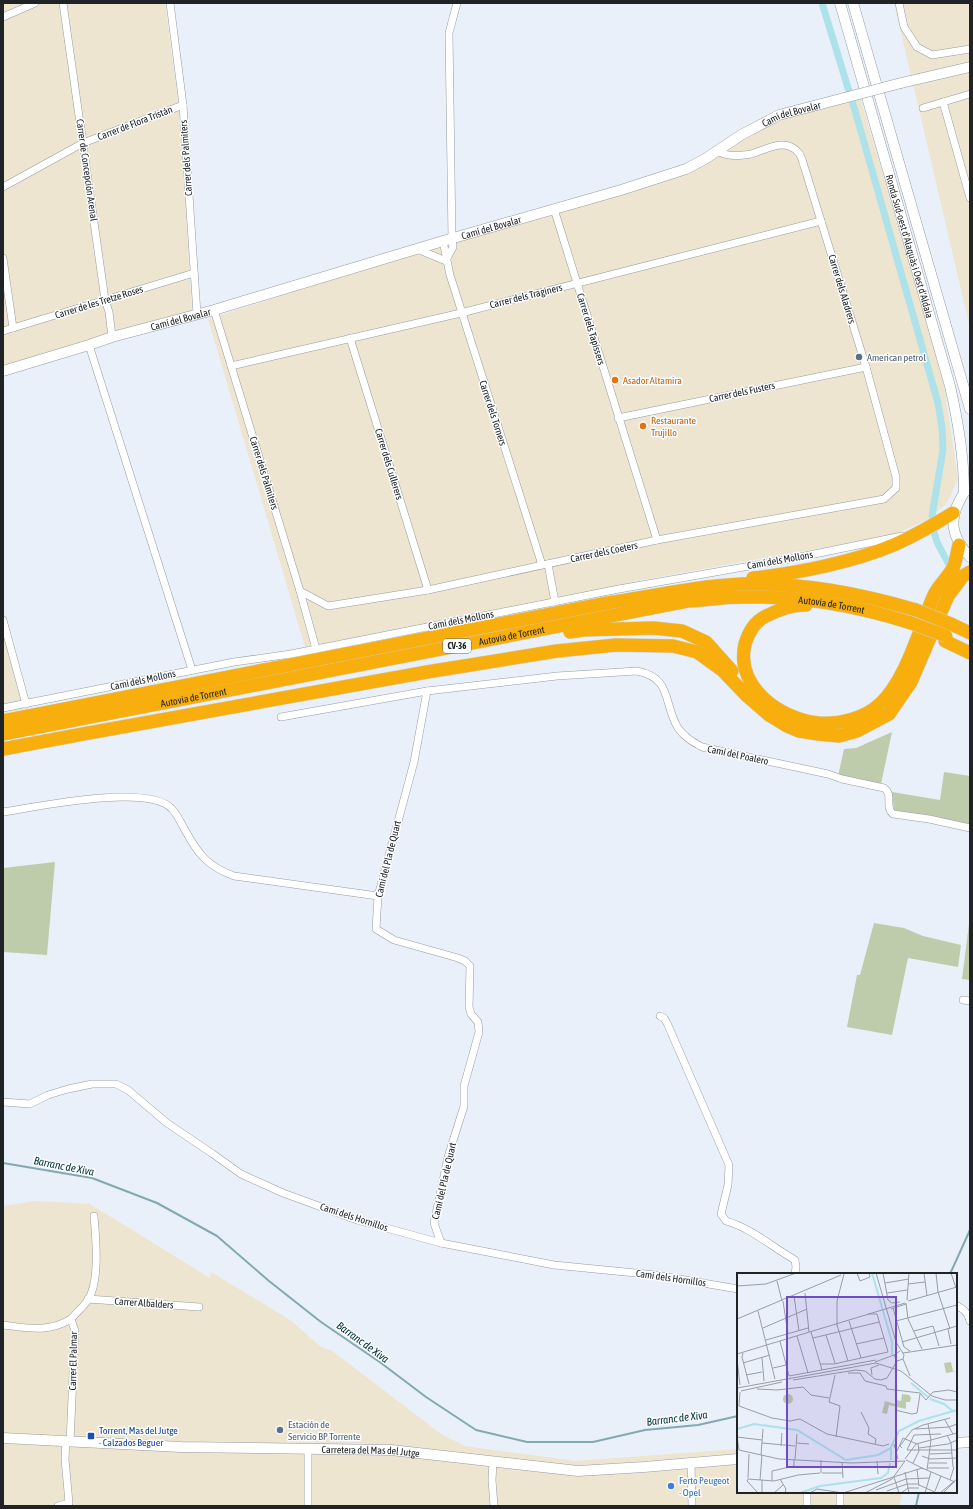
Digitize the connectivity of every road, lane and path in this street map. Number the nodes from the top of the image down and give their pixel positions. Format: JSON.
{"nodes":[{"id":1,"x":35,"y":3,"type":"edge"},
{"id":2,"x":63,"y":3,"type":"edge"},
{"id":3,"x":170,"y":3,"type":"edge"},
{"id":4,"x":457,"y":3,"type":"edge"},
{"id":5,"x":840,"y":3,"type":"edge"},
{"id":6,"x":853,"y":3,"type":"edge"},
{"id":7,"x":899,"y":3,"type":"edge"},
{"id":8,"x":3,"y":17,"type":"edge"},
{"id":9,"x":970,"y":49,"type":"edge"},
{"id":10,"x":970,"y":67,"type":"edge"},
{"id":11,"x":970,"y":94,"type":"edge"},
{"id":12,"x":943,"y":102,"type":"junction"},
{"id":13,"x":183,"y":105,"type":"junction"},
{"id":14,"x":923,"y":108,"type":"dead end"},
{"id":15,"x":83,"y":143,"type":"junction"},
{"id":16,"x":717,"y":151,"type":"junction"},
{"id":17,"x":3,"y":187,"type":"edge"},
{"id":18,"x":970,"y":198,"type":"edge"},
{"id":19,"x":554,"y":209,"type":"junction"},
{"id":20,"x":821,"y":221,"type":"junction"},
{"id":21,"x":447,"y":240,"type":"junction"},
{"id":22,"x":417,"y":249,"type":"junction"},
{"id":23,"x":3,"y":258,"type":"edge"},
{"id":24,"x":446,"y":261,"type":"junction"},
{"id":25,"x":194,"y":273,"type":"junction"},
{"id":26,"x":577,"y":284,"type":"junction"},
{"id":27,"x":105,"y":300,"type":"junction"},
{"id":28,"x":214,"y":310,"type":"junction"},
{"id":29,"x":462,"y":313,"type":"junction"},
{"id":30,"x":197,"y":314,"type":"junction"},
{"id":31,"x":13,"y":328,"type":"junction"},
{"id":32,"x":3,"y":331,"type":"edge"},
{"id":33,"x":112,"y":337,"type":"junction"},
{"id":34,"x":350,"y":338,"type":"junction"},
{"id":35,"x":89,"y":345,"type":"junction"},
{"id":36,"x":231,"y":366,"type":"junction"},
{"id":37,"x":866,"y":367,"type":"junction"},
{"id":38,"x":3,"y":371,"type":"edge"},
{"id":39,"x":970,"y":408,"type":"edge"},
{"id":40,"x":618,"y":418,"type":"junction"},
{"id":41,"x":896,"y":476,"type":"joint"},
{"id":42,"x":967,"y":490,"type":"edge"},
{"id":43,"x":953,"y":513,"type":"junction"},
{"id":44,"x":920,"y":533,"type":"junction"},
{"id":45,"x":657,"y":540,"type":"junction"},
{"id":46,"x":959,"y":545,"type":"junction"},
{"id":47,"x":970,"y":557,"type":"edge"},
{"id":48,"x":545,"y":564,"type":"junction"},
{"id":49,"x":970,"y":572,"type":"edge"},
{"id":50,"x":428,"y":590,"type":"junction"},
{"id":51,"x":300,"y":591,"type":"junction"},
{"id":52,"x":555,"y":602,"type":"junction"},
{"id":53,"x":607,"y":603,"type":"junction"},
{"id":54,"x":3,"y":620,"type":"edge"},
{"id":55,"x":910,"y":625,"type":"junction"},
{"id":56,"x":970,"y":633,"type":"edge"},
{"id":57,"x":947,"y":634,"type":"junction"},
{"id":58,"x":970,"y":647,"type":"edge"},
{"id":59,"x":316,"y":649,"type":"junction"},
{"id":60,"x":422,"y":653,"type":"junction"},
{"id":61,"x":970,"y":653,"type":"edge"},
{"id":62,"x":192,"y":670,"type":"junction"},
{"id":63,"x":427,"y":691,"type":"junction"},
{"id":64,"x":26,"y":704,"type":"junction"},
{"id":65,"x":3,"y":708,"type":"edge"},
{"id":66,"x":769,"y":715,"type":"junction"},
{"id":67,"x":281,"y":717,"type":"dead end"},
{"id":68,"x":3,"y":721,"type":"edge"},
{"id":69,"x":3,"y":734,"type":"edge"},
{"id":70,"x":3,"y":749,"type":"edge"},
{"id":71,"x":3,"y":812,"type":"edge"},
{"id":72,"x":970,"y":828,"type":"edge"},
{"id":73,"x":378,"y":896,"type":"junction"},
{"id":74,"x":660,"y":1016,"type":"dead end"},
{"id":75,"x":3,"y":1102,"type":"edge"},
{"id":76,"x":94,"y":1216,"type":"dead end"},
{"id":77,"x":441,"y":1244,"type":"junction"},
{"id":78,"x":795,"y":1273,"type":"edge"},
{"id":79,"x":737,"y":1289,"type":"edge"},
{"id":80,"x":88,"y":1299,"type":"junction"},
{"id":81,"x":957,"y":1305,"type":"edge"},
{"id":82,"x":199,"y":1307,"type":"dead end"},
{"id":83,"x":71,"y":1319,"type":"junction"},
{"id":84,"x":970,"y":1321,"type":"edge"},
{"id":85,"x":3,"y":1325,"type":"edge"},
{"id":86,"x":3,"y":1438,"type":"edge"},
{"id":87,"x":68,"y":1442,"type":"junction"},
{"id":88,"x":308,"y":1449,"type":"junction"},
{"id":89,"x":737,"y":1459,"type":"edge"},
{"id":90,"x":494,"y":1461,"type":"junction"},
{"id":91,"x":691,"y":1463,"type":"junction"},
{"id":92,"x":806,"y":1493,"type":"edge"},
{"id":93,"x":840,"y":1493,"type":"edge"},
{"id":94,"x":58,"y":1506,"type":"edge"},
{"id":95,"x":308,"y":1506,"type":"edge"},
{"id":96,"x":494,"y":1506,"type":"edge"},
{"id":97,"x":692,"y":1506,"type":"edge"},
{"id":98,"x":807,"y":1506,"type":"edge"},
{"id":99,"x":840,"y":1506,"type":"edge"}],
"edges":[{"from":1,"to":8,"type":"street"},
{"from":2,"to":15,"type":"street","name":"Carrer de Concepción Arenal"},
{"from":3,"to":13,"type":"street","name":"Carrer dels Palmiters"},
{"from":4,"to":21,"type":"street"},
{"from":5,"to":42,"type":"street","name":"Ronda Sud-oest d'Alaquàs i Oest d'Aldaia"},
{"from":6,"to":39,"type":"street","name":"Ronda Sud-oest d'Alaquàs i Oest d'Aldaia"},
{"from":7,"to":9,"type":"street"},
{"from":10,"to":16,"type":"street","name":"Camí del Bovalar","bridge":true},
{"from":11,"to":12,"type":"street"},
{"from":12,"to":14,"type":"street"},
{"from":12,"to":18,"type":"street"},
{"from":13,"to":15,"type":"street","name":"Carrer de Flora Tristán"},
{"from":13,"to":25,"type":"street","name":"Carrer dels Palmiters"},
{"from":15,"to":17,"type":"street","name":"Carrer de Flora Tristán"},
{"from":15,"to":27,"type":"street","name":"Carrer de Concepción Arenal"},
{"from":16,"to":19,"type":"street","name":"Camí del Bovalar"},
{"from":16,"to":20,"type":"street","name":"Carrer dels Aladrers"},
{"from":19,"to":21,"type":"street","name":"Camí del Bovalar"},
{"from":19,"to":26,"type":"street","name":"Carrer dels Tapissers"},
{"from":20,"to":26,"type":"street","name":"Carrer dels Traginers"},
{"from":20,"to":37,"type":"street","name":"Carrer dels Aladrers"},
{"from":21,"to":22,"type":"street","name":"Camí del Bovalar"},
{"from":21,"to":24,"type":"street"},
{"from":22,"to":24,"type":"street"},
{"from":22,"to":28,"type":"street","name":"Camí del Bovalar"},
{"from":23,"to":31,"type":"street"},
{"from":24,"to":29,"type":"street","name":"Carrer dels Torners"},
{"from":25,"to":27,"type":"street","name":"Carrer de les Tretze Roses"},
{"from":25,"to":30,"type":"street","name":"Carrer dels Palmiters"},
{"from":26,"to":29,"type":"street","name":"Carrer dels Traginers"},
{"from":26,"to":40,"type":"street","name":"Carrer dels Tapissers"},
{"from":27,"to":31,"type":"street","name":"Carrer de les Tretze Roses"},
{"from":27,"to":33,"type":"street","name":"Carrer de Concepción Arenal"},
{"from":28,"to":30,"type":"street","name":"Camí del Bovalar"},
{"from":28,"to":36,"type":"street","name":"Carrer dels Palmiters"},
{"from":29,"to":34,"type":"street","name":"Carrer dels Traginers"},
{"from":29,"to":48,"type":"street","name":"Carrer dels Torners"},
{"from":30,"to":33,"type":"street","name":"Camí del Bovalar"},
{"from":31,"to":32,"type":"street","name":"Carrer de les Tretze Roses"},
{"from":33,"to":35,"type":"street","name":"Camí del Bovalar"},
{"from":34,"to":36,"type":"street","name":"Carrer dels Traginers"},
{"from":34,"to":50,"type":"street","name":"Carrer dels Cullerers"},
{"from":35,"to":38,"type":"street","name":"Camí del Bovalar"},
{"from":35,"to":62,"type":"street"},
{"from":36,"to":51,"type":"street","name":"Carrer dels Palmiters"},
{"from":37,"to":40,"type":"street","name":"Carrer dels Fusters"},
{"from":37,"to":41,"type":"street","name":"Carrer dels Aladrers"},
{"from":40,"to":45,"type":"street","name":"Carrer dels Tapissers"},
{"from":41,"to":45,"type":"street","name":"Carrer dels Coeters"},
{"from":42,"to":43,"type":"street"},
{"from":43,"to":44,"type":"highway"},
{"from":43,"to":46,"type":"street"},
{"from":44,"to":52,"type":"street","name":"Camí dels Mollons"},
{"from":44,"to":53,"type":"highway"},
{"from":45,"to":48,"type":"street","name":"Carrer dels Coeters"},
{"from":46,"to":47,"type":"street"},
{"from":46,"to":55,"type":"highway"},
{"from":48,"to":50,"type":"street","name":"Carrer dels Coeters"},
{"from":48,"to":52,"type":"street","name":"Carrer dels Torners"},
{"from":49,"to":66,"type":"highway"},
{"from":50,"to":51,"type":"street","name":"Carrer dels Coeters"},
{"from":51,"to":59,"type":"street","name":"Carrer dels Palmiters"},
{"from":52,"to":59,"type":"street","name":"Camí dels Mollons"},
{"from":53,"to":57,"type":"highway","name":"Autovia de Torrent","number":"CV-36","bridge":true},
{"from":53,"to":68,"type":"highway","name":"Autovia de Torrent","number":"CV-36"},
{"from":54,"to":64,"type":"street"},
{"from":55,"to":57,"type":"highway","name":"Autovia de Torrent","number":"CV-36","bridge":true},
{"from":55,"to":60,"type":"highway","name":"Autovia de Torrent","number":"CV-36"},
{"from":56,"to":57,"type":"highway","name":"Autovia de Torrent","number":"CV-36"},
{"from":57,"to":58,"type":"highway","name":"Autovia de Torrent","number":"CV-36"},
{"from":57,"to":61,"type":"highway"},
{"from":59,"to":62,"type":"street","name":"Camí dels Mollons"},
{"from":60,"to":66,"type":"highway"},
{"from":60,"to":69,"type":"highway","name":"Autovia de Torrent","number":"CV-36"},
{"from":62,"to":64,"type":"street","name":"Camí dels Mollons"},
{"from":63,"to":67,"type":"street"},
{"from":63,"to":72,"type":"street","name":"Camí del Poalero"},
{"from":63,"to":73,"type":"street","name":"Camí del Pla de Quart"},
{"from":64,"to":65,"type":"street","name":"Camí dels Mollons"},
{"from":66,"to":70,"type":"highway"},
{"from":71,"to":73,"type":"street"},
{"from":73,"to":77,"type":"street","name":"Camí del Pla de Quart"},
{"from":74,"to":78,"type":"street"},
{"from":75,"to":77,"type":"street","name":"Camí dels Hornillos"},
{"from":76,"to":80,"type":"street","name":"Carrer El Palmar"},
{"from":77,"to":79,"type":"street","name":"Camí dels Hornillos"},
{"from":80,"to":82,"type":"street","name":"Carrer Albalders"},
{"from":80,"to":83,"type":"street","name":"Carrer El Palmar"},
{"from":81,"to":84,"type":"street"},
{"from":83,"to":85,"type":"street"},
{"from":83,"to":87,"type":"street","name":"Carrer El Palmar"},
{"from":86,"to":87,"type":"street","name":"Carretera del Mas del Jutge"},
{"from":87,"to":88,"type":"street","name":"Carretera del Mas del Jutge"},
{"from":87,"to":94,"type":"street","name":"Carrer El Palmar"},
{"from":88,"to":90,"type":"street","name":"Carretera del Mas del Jutge"},
{"from":88,"to":95,"type":"street"},
{"from":89,"to":91,"type":"street","name":"Carretera del Mas del Jutge"},
{"from":90,"to":91,"type":"street","name":"Carretera del Mas del Jutge"},
{"from":90,"to":96,"type":"street"},
{"from":91,"to":97,"type":"street"},
{"from":92,"to":98,"type":"street"},
{"from":93,"to":99,"type":"street"}]}
